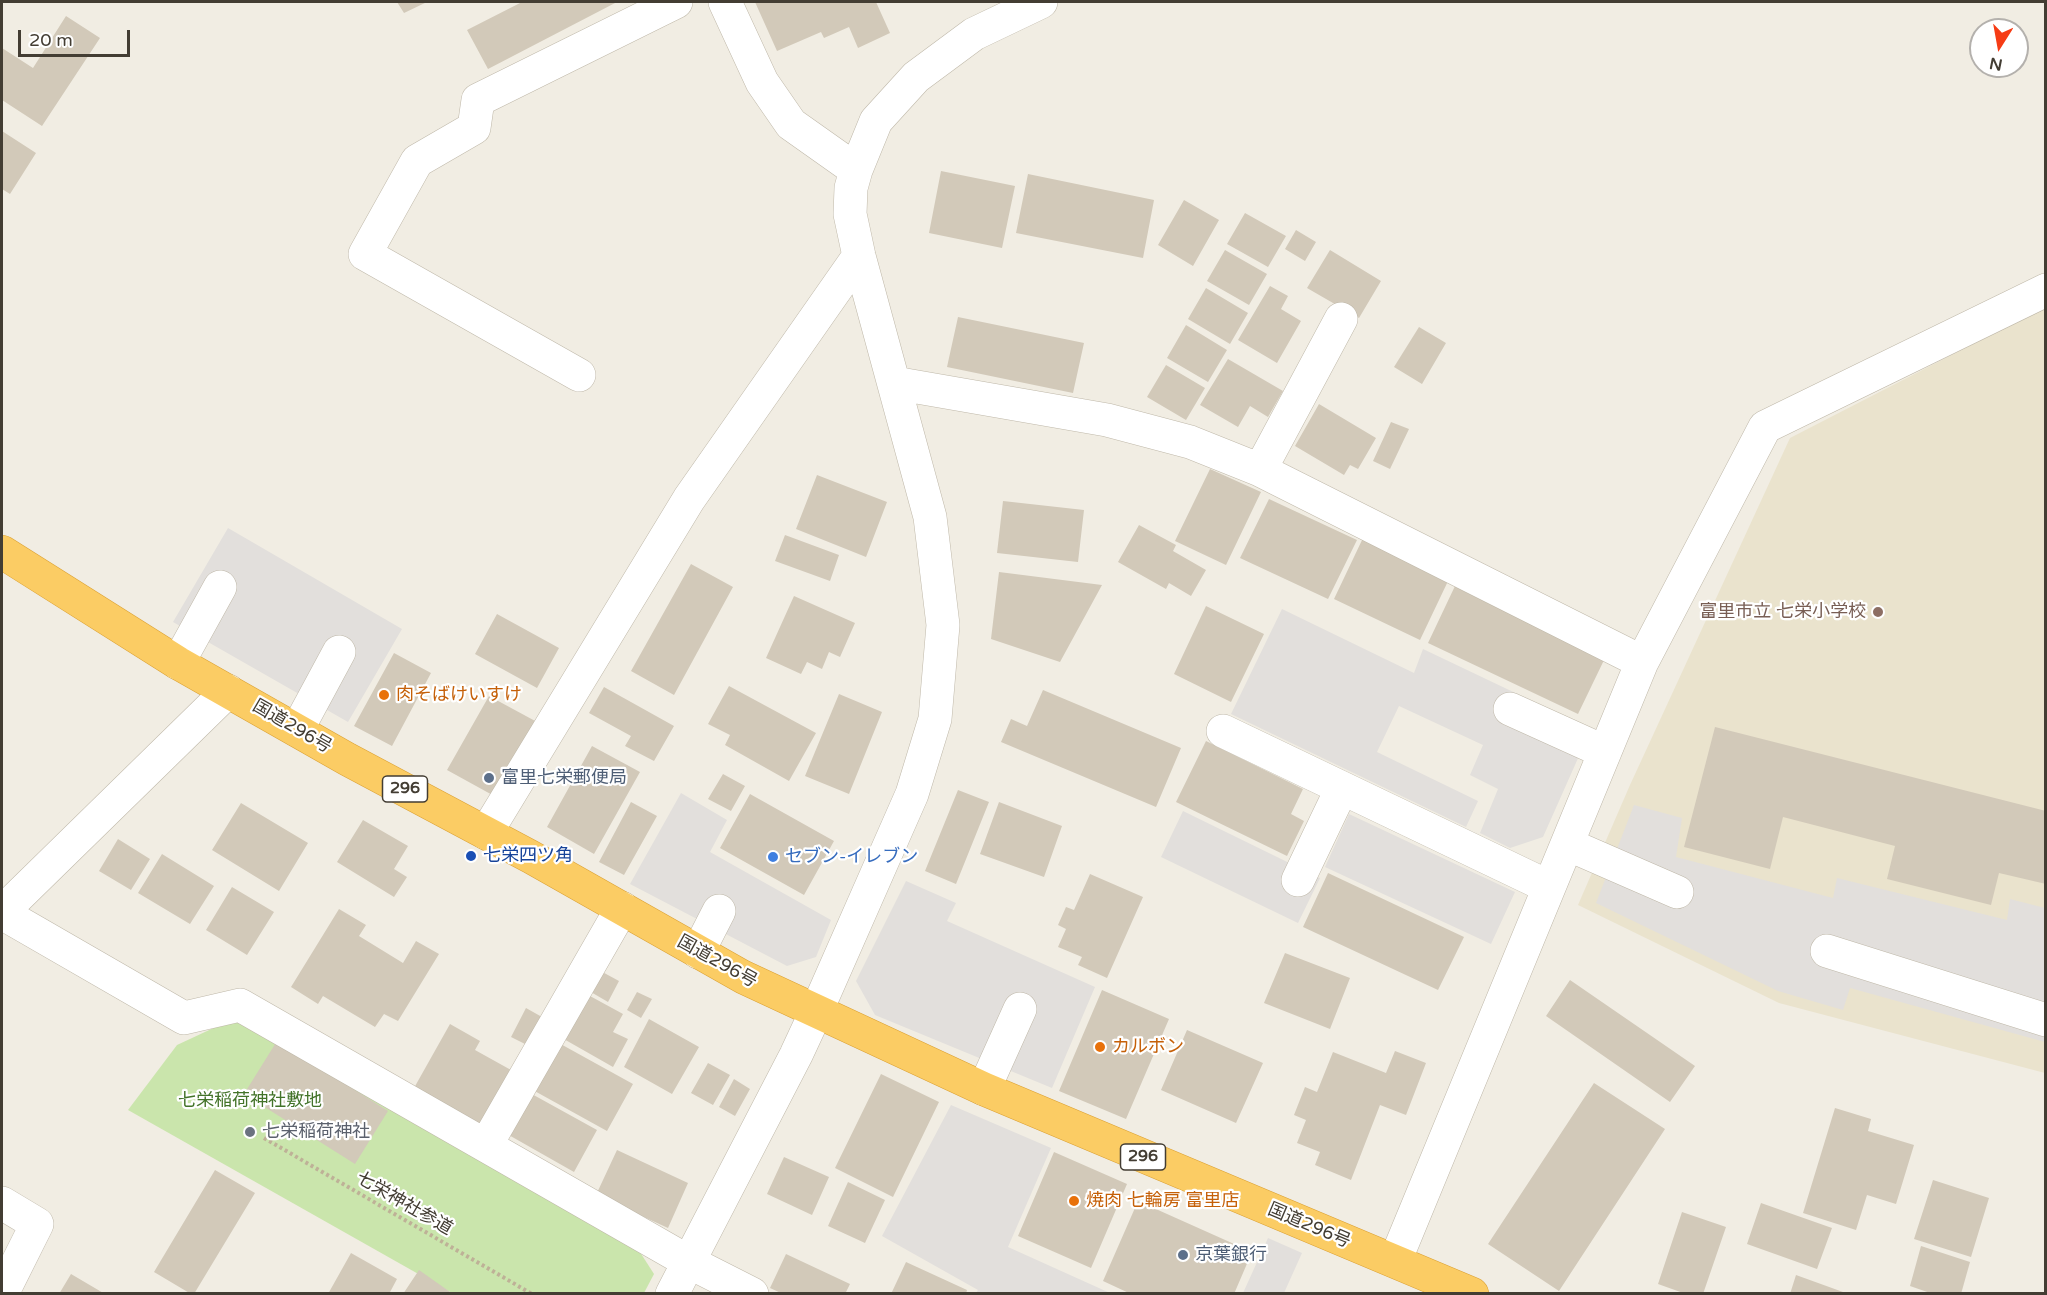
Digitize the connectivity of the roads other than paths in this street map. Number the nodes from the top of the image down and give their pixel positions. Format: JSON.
{"nodes":[{"id":1,"x":676,"y":2,"type":"edge"},
{"id":2,"x":725,"y":2,"type":"edge"},
{"id":3,"x":1041,"y":2,"type":"edge"},
{"id":4,"x":856,"y":170,"type":"junction"},
{"id":5,"x":859,"y":256,"type":"junction"},
{"id":6,"x":2046,"y":290,"type":"edge"},
{"id":7,"x":1341,"y":319,"type":"dead end"},
{"id":8,"x":579,"y":375,"type":"dead end"},
{"id":9,"x":894,"y":383,"type":"junction"},
{"id":10,"x":1260,"y":470,"type":"junction"},
{"id":11,"x":2,"y":552,"type":"edge"},
{"id":12,"x":220,"y":586,"type":"dead end"},
{"id":13,"x":339,"y":652,"type":"dead end"},
{"id":14,"x":1642,"y":662,"type":"junction"},
{"id":15,"x":178,"y":663,"type":"junction"},
{"id":16,"x":228,"y":691,"type":"junction"},
{"id":17,"x":1510,"y":709,"type":"dead end"},
{"id":18,"x":297,"y":730,"type":"junction"},
{"id":19,"x":1223,"y":731,"type":"dead end"},
{"id":20,"x":1605,"y":752,"type":"junction"},
{"id":21,"x":1342,"y":788,"type":"junction"},
{"id":22,"x":486,"y":833,"type":"junction"},
{"id":23,"x":1567,"y":844,"type":"junction"},
{"id":24,"x":1298,"y":880,"type":"dead end"},
{"id":25,"x":1549,"y":887,"type":"junction"},
{"id":26,"x":1677,"y":892,"type":"dead end"},
{"id":27,"x":622,"y":908,"type":"junction"},
{"id":28,"x":719,"y":911,"type":"dead end"},
{"id":29,"x":2,"y":912,"type":"edge"},
{"id":30,"x":1827,"y":951,"type":"dead end"},
{"id":31,"x":698,"y":952,"type":"junction"},
{"id":32,"x":1020,"y":1008,"type":"dead end"},
{"id":33,"x":816,"y":1012,"type":"junction"},
{"id":34,"x":2046,"y":1020,"type":"edge"},
{"id":35,"x":984,"y":1089,"type":"junction"},
{"id":36,"x":486,"y":1145,"type":"junction"},
{"id":37,"x":2,"y":1203,"type":"edge"},
{"id":38,"x":1395,"y":1261,"type":"junction"},
{"id":39,"x":689,"y":1262,"type":"junction"},
{"id":40,"x":2,"y":1293,"type":"edge"},
{"id":41,"x":672,"y":1293,"type":"edge"},
{"id":42,"x":752,"y":1293,"type":"edge"},
{"id":43,"x":1472,"y":1293,"type":"edge"}],
"edges":[{"from":1,"to":8,"type":"street"},
{"from":2,"to":4,"type":"street"},
{"from":3,"to":4,"type":"street"},
{"from":4,"to":5,"type":"street"},
{"from":5,"to":9,"type":"street"},
{"from":5,"to":22,"type":"street"},
{"from":6,"to":14,"type":"street"},
{"from":7,"to":10,"type":"street"},
{"from":9,"to":10,"type":"street"},
{"from":9,"to":33,"type":"street"},
{"from":10,"to":14,"type":"street"},
{"from":11,"to":15,"type":"highway","name":"国道296号","number":"296"},
{"from":12,"to":15,"type":"street"},
{"from":13,"to":18,"type":"street"},
{"from":14,"to":20,"type":"street"},
{"from":15,"to":16,"type":"highway","name":"国道296号","number":"296"},
{"from":16,"to":18,"type":"highway","name":"国道296号","number":"296"},
{"from":16,"to":29,"type":"street"},
{"from":17,"to":20,"type":"street"},
{"from":18,"to":22,"type":"highway","name":"国道296号","number":"296"},
{"from":19,"to":21,"type":"street"},
{"from":20,"to":23,"type":"street"},
{"from":21,"to":24,"type":"street"},
{"from":21,"to":25,"type":"street"},
{"from":22,"to":27,"type":"highway","name":"国道296号","number":"296"},
{"from":23,"to":25,"type":"street"},
{"from":23,"to":26,"type":"street"},
{"from":25,"to":38,"type":"street"},
{"from":27,"to":31,"type":"highway","name":"国道296号","number":"296"},
{"from":27,"to":36,"type":"street"},
{"from":28,"to":31,"type":"street"},
{"from":29,"to":36,"type":"street"},
{"from":30,"to":34,"type":"street"},
{"from":31,"to":33,"type":"highway","name":"国道296号","number":"296"},
{"from":32,"to":35,"type":"street"},
{"from":33,"to":35,"type":"highway","name":"国道296号","number":"296"},
{"from":33,"to":39,"type":"street"},
{"from":35,"to":38,"type":"highway","name":"国道296号","number":"296"},
{"from":36,"to":39,"type":"street"},
{"from":37,"to":40,"type":"street"},
{"from":38,"to":43,"type":"highway","name":"国道296号","number":"296"},
{"from":39,"to":41,"type":"street"},
{"from":39,"to":42,"type":"street"}]}
